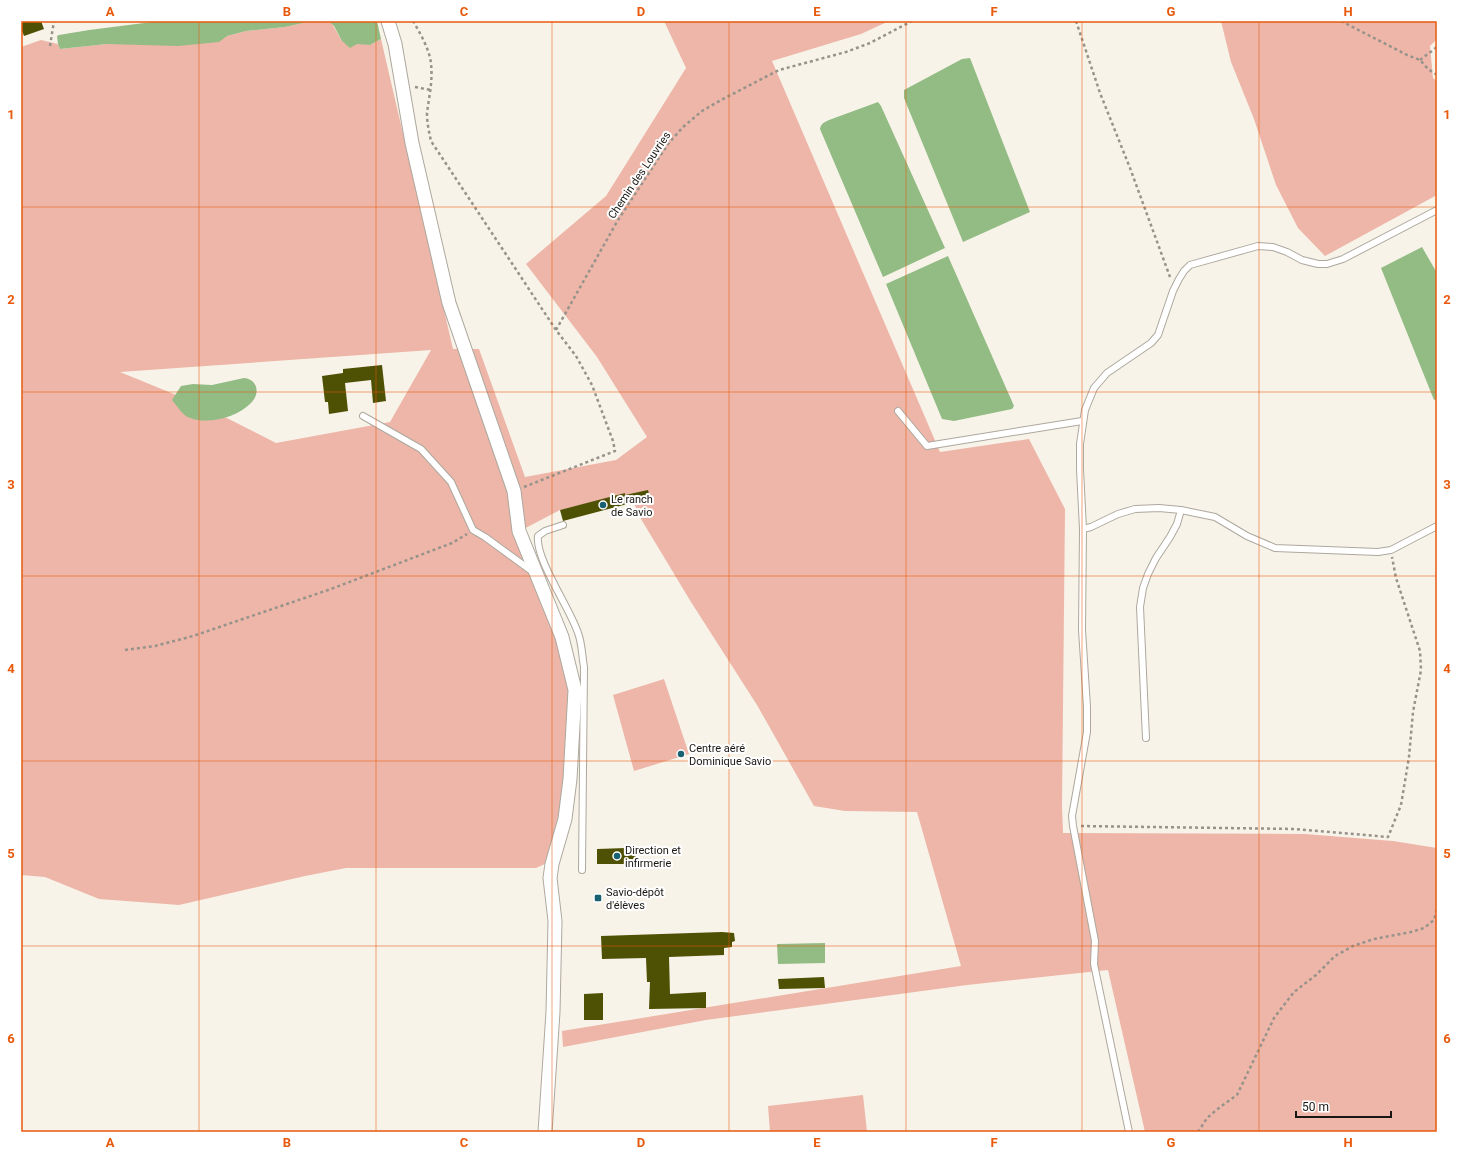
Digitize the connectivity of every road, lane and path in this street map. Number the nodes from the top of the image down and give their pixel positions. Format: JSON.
{"nodes":[{"id":1,"x":54,"y":21,"type":"edge"},
{"id":2,"x":388,"y":21,"type":"edge"},
{"id":3,"x":413,"y":21,"type":"edge"},
{"id":4,"x":912,"y":21,"type":"edge"},
{"id":5,"x":1076,"y":21,"type":"edge"},
{"id":6,"x":1340,"y":21,"type":"edge"},
{"id":7,"x":50,"y":46,"type":"dead end"},
{"id":8,"x":1437,"y":47,"type":"edge"},
{"id":9,"x":1420,"y":60,"type":"junction"},
{"id":10,"x":1437,"y":75,"type":"edge"},
{"id":11,"x":1437,"y":210,"type":"edge"},
{"id":12,"x":1173,"y":291,"type":"junction"},
{"id":13,"x":556,"y":330,"type":"junction"},
{"id":14,"x":898,"y":411,"type":"dead end"},
{"id":15,"x":362,"y":416,"type":"dead end"},
{"id":16,"x":1082,"y":422,"type":"junction"},
{"id":17,"x":514,"y":491,"type":"junction"},
{"id":18,"x":1181,"y":510,"type":"junction"},
{"id":19,"x":563,"y":525,"type":"dead end"},
{"id":20,"x":1437,"y":526,"type":"edge"},
{"id":21,"x":1083,"y":529,"type":"junction"},
{"id":22,"x":473,"y":530,"type":"junction"},
{"id":23,"x":1391,"y":550,"type":"junction"},
{"id":24,"x":537,"y":576,"type":"junction"},
{"id":25,"x":125,"y":650,"type":"dead end"},
{"id":26,"x":1146,"y":738,"type":"dead end"},
{"id":27,"x":1072,"y":826,"type":"junction"},
{"id":28,"x":582,"y":870,"type":"dead end"},
{"id":29,"x":1437,"y":908,"type":"edge"},
{"id":30,"x":545,"y":1132,"type":"edge"},
{"id":31,"x":1129,"y":1132,"type":"edge"},
{"id":32,"x":1198,"y":1132,"type":"edge"}],
"edges":[{"from":1,"to":7,"type":"path"},
{"from":2,"to":17,"type":"street"},
{"from":3,"to":13,"type":"path"},
{"from":4,"to":13,"type":"path","name":"Chemin des Louvries"},
{"from":5,"to":12,"type":"path"},
{"from":6,"to":9,"type":"path"},
{"from":8,"to":9,"type":"path"},
{"from":9,"to":10,"type":"path"},
{"from":11,"to":12,"type":"lane"},
{"from":12,"to":16,"type":"lane"},
{"from":13,"to":17,"type":"path"},
{"from":14,"to":16,"type":"lane"},
{"from":15,"to":22,"type":"lane"},
{"from":16,"to":21,"type":"lane"},
{"from":17,"to":24,"type":"street"},
{"from":18,"to":21,"type":"lane"},
{"from":18,"to":23,"type":"lane"},
{"from":18,"to":26,"type":"lane"},
{"from":19,"to":28,"type":"lane"},
{"from":20,"to":23,"type":"lane"},
{"from":21,"to":27,"type":"lane"},
{"from":22,"to":24,"type":"lane"},
{"from":22,"to":25,"type":"path"},
{"from":23,"to":27,"type":"path"},
{"from":24,"to":30,"type":"street"},
{"from":27,"to":31,"type":"lane"},
{"from":29,"to":32,"type":"path"}]}
